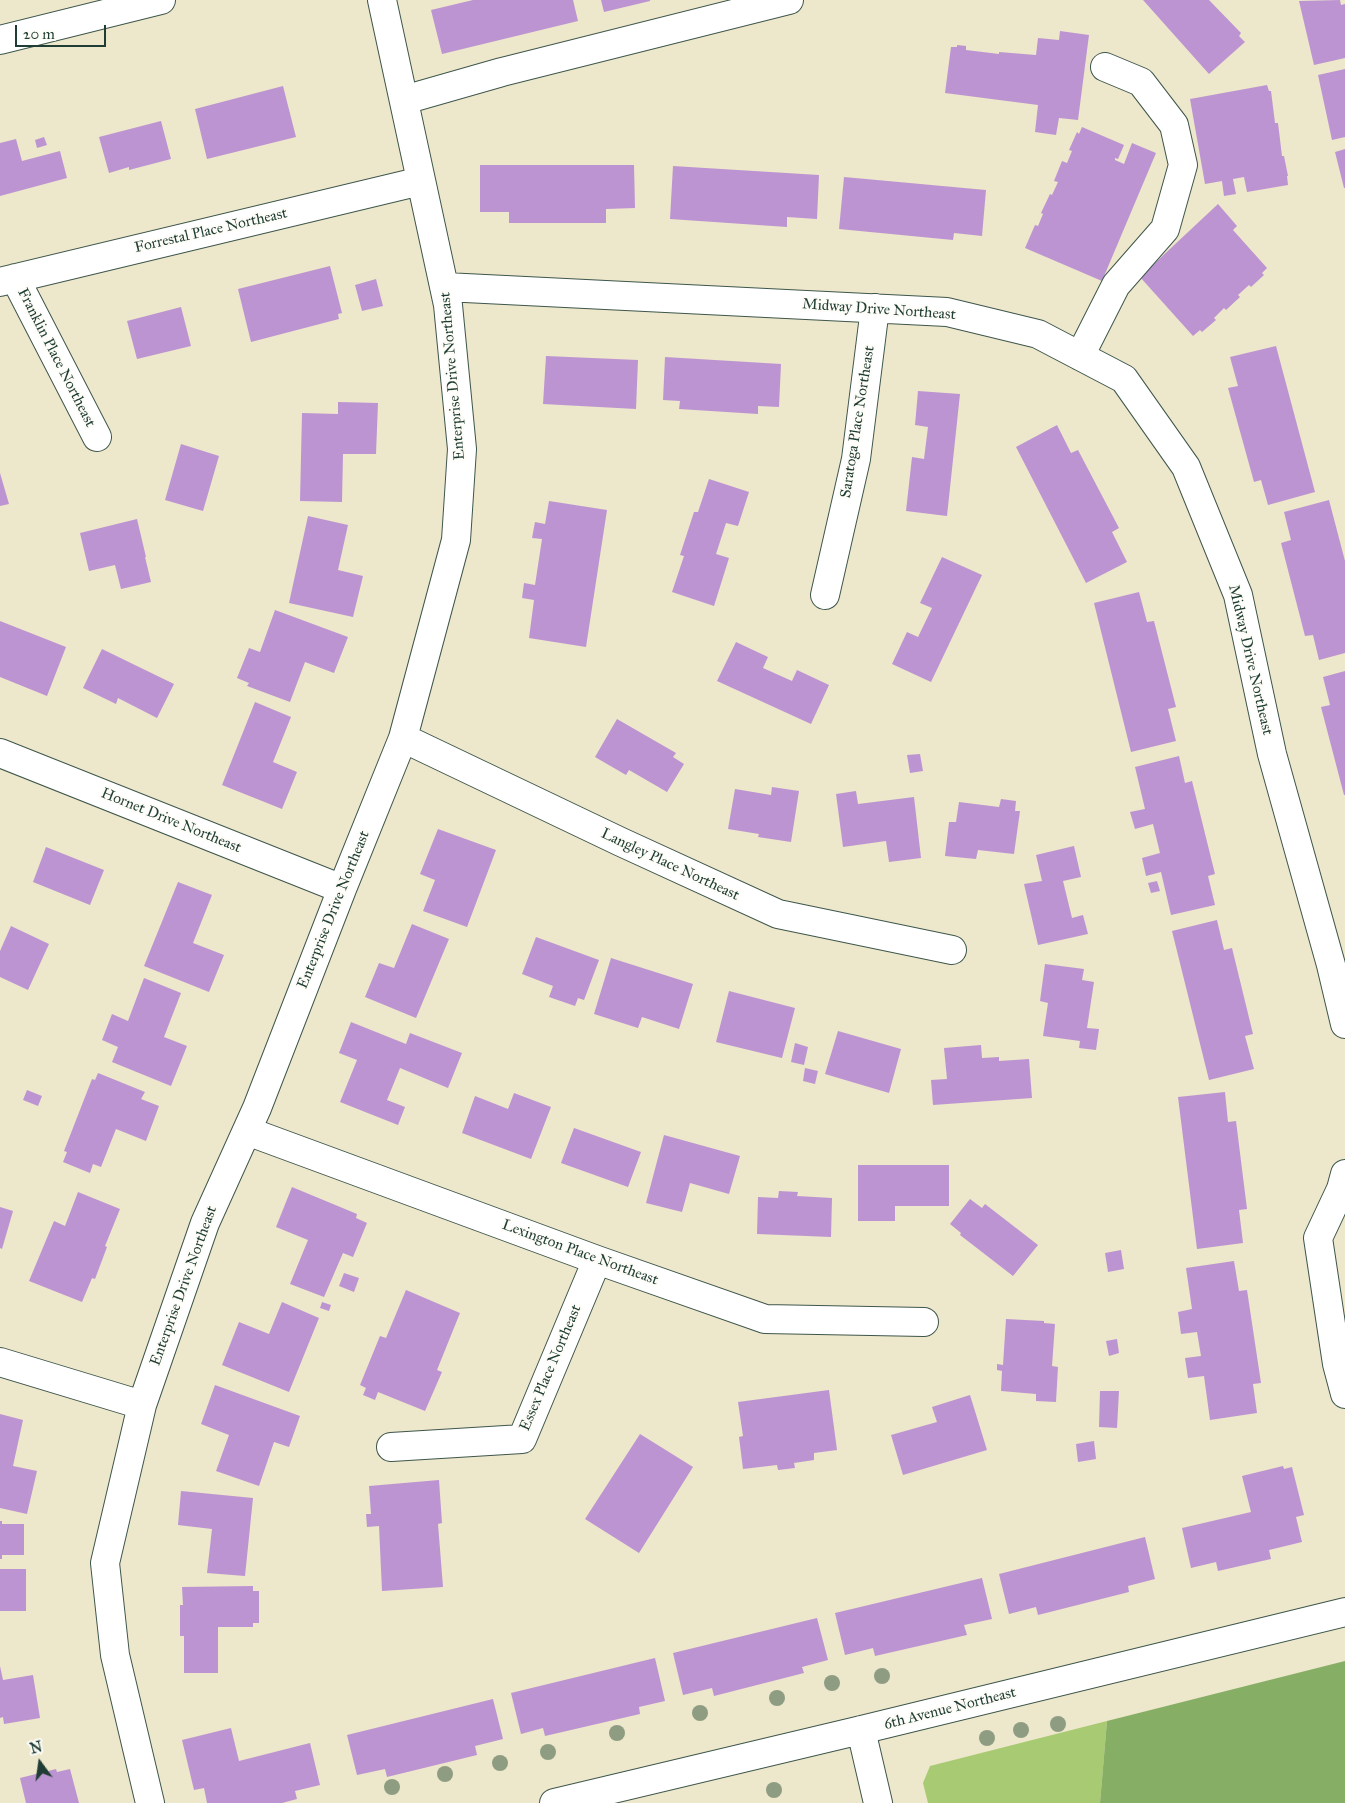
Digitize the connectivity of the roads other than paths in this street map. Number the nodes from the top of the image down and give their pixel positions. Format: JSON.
{"nodes":[{"id":1,"x":161,"y":0,"type":"edge"},
{"id":2,"x":382,"y":0,"type":"edge"},
{"id":3,"x":789,"y":0,"type":"edge"},
{"id":4,"x":0,"y":40,"type":"edge"},
{"id":5,"x":1105,"y":67,"type":"dead end"},
{"id":6,"x":404,"y":100,"type":"junction"},
{"id":7,"x":422,"y":181,"type":"junction"},
{"id":8,"x":8,"y":280,"type":"edge"},
{"id":9,"x":445,"y":287,"type":"junction"},
{"id":10,"x":875,"y":308,"type":"junction"},
{"id":11,"x":1080,"y":356,"type":"junction"},
{"id":12,"x":97,"y":438,"type":"dead end"},
{"id":13,"x":826,"y":595,"type":"dead end"},
{"id":14,"x":403,"y":738,"type":"junction"},
{"id":15,"x":1,"y":757,"type":"edge"},
{"id":16,"x":342,"y":889,"type":"junction"},
{"id":17,"x":952,"y":950,"type":"dead end"},
{"id":18,"x":1345,"y":1024,"type":"edge"},
{"id":19,"x":247,"y":1131,"type":"junction"},
{"id":20,"x":1345,"y":1174,"type":"edge"},
{"id":21,"x":597,"y":1260,"type":"junction"},
{"id":22,"x":924,"y":1322,"type":"dead end"},
{"id":23,"x":0,"y":1362,"type":"edge"},
{"id":24,"x":1345,"y":1394,"type":"edge"},
{"id":25,"x":142,"y":1405,"type":"junction"},
{"id":26,"x":391,"y":1447,"type":"dead end"},
{"id":27,"x":1345,"y":1612,"type":"edge"},
{"id":28,"x":861,"y":1730,"type":"junction"},
{"id":29,"x":150,"y":1803,"type":"edge"},
{"id":30,"x":554,"y":1803,"type":"edge"},
{"id":31,"x":878,"y":1803,"type":"edge"}],
"edges":[{"from":1,"to":4,"type":"street"},
{"from":2,"to":6,"type":"street","name":"Enterprise Drive Northeast"},
{"from":3,"to":6,"type":"street"},
{"from":5,"to":11,"type":"street"},
{"from":6,"to":7,"type":"street","name":"Enterprise Drive Northeast"},
{"from":7,"to":8,"type":"street","name":"Forrestal Place Northeast"},
{"from":7,"to":9,"type":"street","name":"Enterprise Drive Northeast"},
{"from":8,"to":12,"type":"street","name":"Franklin Place Northeast"},
{"from":9,"to":10,"type":"street","name":"Midway Drive Northeast"},
{"from":9,"to":14,"type":"street","name":"Enterprise Drive Northeast"},
{"from":10,"to":11,"type":"street","name":"Midway Drive Northeast"},
{"from":10,"to":13,"type":"street","name":"Saratoga Place Northeast"},
{"from":11,"to":18,"type":"street","name":"Midway Drive Northeast"},
{"from":14,"to":16,"type":"street","name":"Enterprise Drive Northeast"},
{"from":14,"to":17,"type":"street","name":"Langley Place Northeast"},
{"from":15,"to":16,"type":"street","name":"Hornet Drive Northeast"},
{"from":16,"to":19,"type":"street","name":"Enterprise Drive Northeast"},
{"from":19,"to":21,"type":"street","name":"Lexington Place Northeast"},
{"from":19,"to":25,"type":"street","name":"Enterprise Drive Northeast"},
{"from":20,"to":24,"type":"street"},
{"from":21,"to":22,"type":"street","name":"Lexington Place Northeast"},
{"from":21,"to":26,"type":"street","name":"Essex Place Northeast"},
{"from":23,"to":25,"type":"street"},
{"from":25,"to":29,"type":"street","name":"Enterprise Drive Northeast"},
{"from":27,"to":28,"type":"street","name":"6th Avenue Northeast"},
{"from":28,"to":30,"type":"street","name":"6th Avenue Northeast"},
{"from":28,"to":31,"type":"street"}]}
